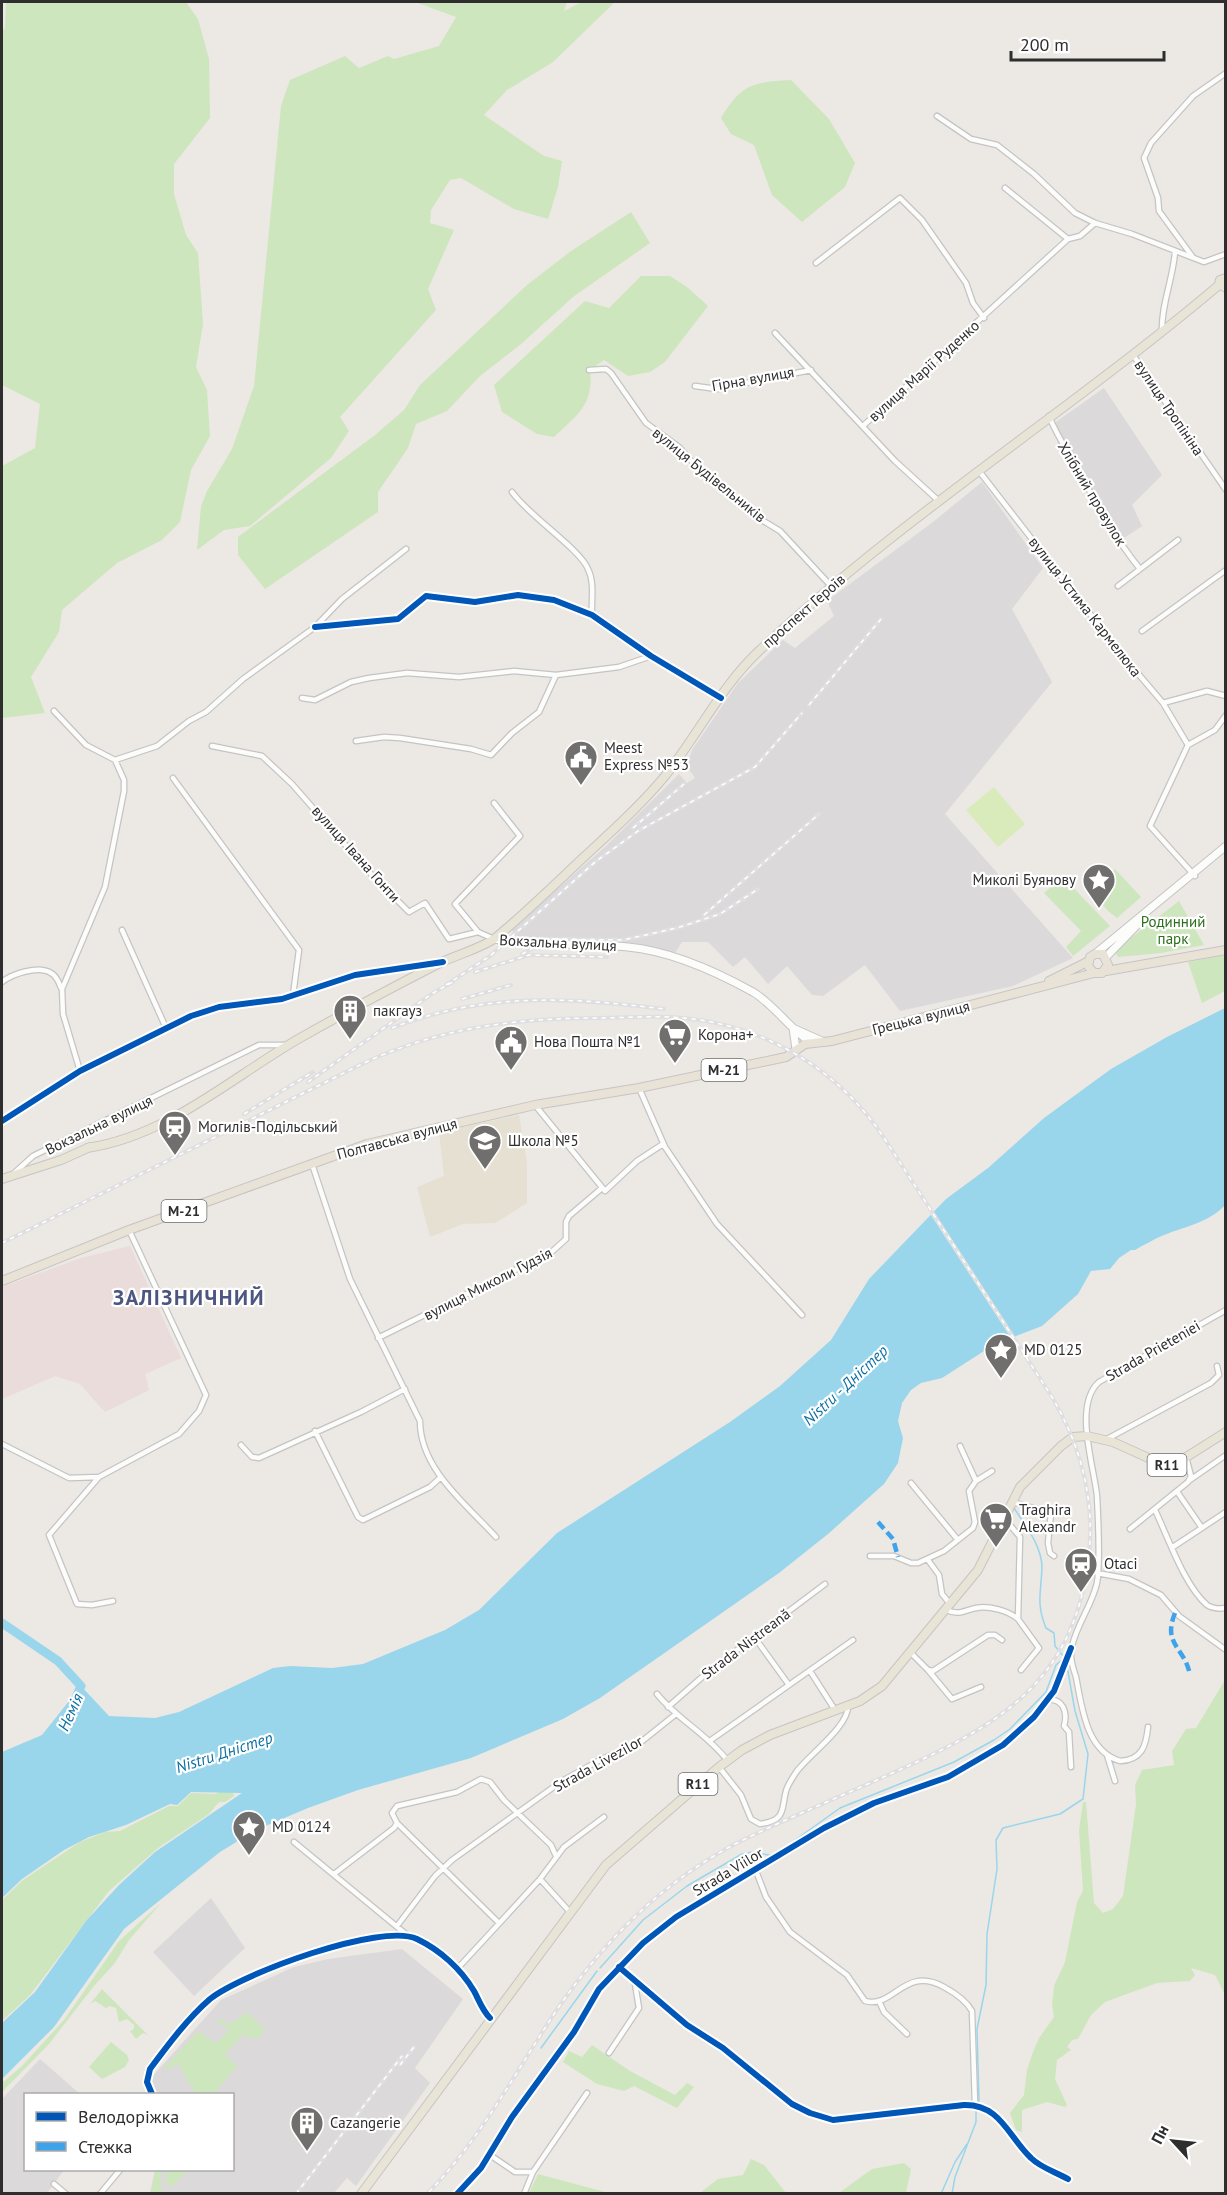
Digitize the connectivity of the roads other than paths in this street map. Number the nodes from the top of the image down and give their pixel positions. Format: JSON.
{"nodes":[{"id":1,"x":1226,"y":73,"type":"edge"},
{"id":2,"x":937,"y":116,"type":"dead end"},
{"id":3,"x":1005,"y":188,"type":"dead end"},
{"id":4,"x":1095,"y":223,"type":"junction"},
{"id":5,"x":1068,"y":239,"type":"junction"},
{"id":6,"x":1175,"y":252,"type":"junction"},
{"id":7,"x":1226,"y":254,"type":"edge"},
{"id":8,"x":1192,"y":256,"type":"junction"},
{"id":9,"x":816,"y":263,"type":"dead end"},
{"id":10,"x":1226,"y":278,"type":"edge"},
{"id":11,"x":1222,"y":287,"type":"edge"},
{"id":12,"x":984,"y":318,"type":"junction"},
{"id":13,"x":776,"y":333,"type":"dead end"},
{"id":14,"x":1162,"y":333,"type":"junction"},
{"id":15,"x":1133,"y":355,"type":"junction"},
{"id":16,"x":589,"y":370,"type":"dead end"},
{"id":17,"x":811,"y":370,"type":"junction"},
{"id":18,"x":695,"y":387,"type":"dead end"},
{"id":19,"x":1049,"y":417,"type":"junction"},
{"id":20,"x":864,"y":425,"type":"junction"},
{"id":21,"x":978,"y":470,"type":"junction"},
{"id":22,"x":1226,"y":490,"type":"edge"},
{"id":23,"x":512,"y":492,"type":"dead end"},
{"id":24,"x":940,"y":502,"type":"junction"},
{"id":25,"x":1178,"y":540,"type":"dead end"},
{"id":26,"x":406,"y":549,"type":"dead end"},
{"id":27,"x":1140,"y":569,"type":"junction"},
{"id":28,"x":1226,"y":570,"type":"edge"},
{"id":29,"x":1118,"y":586,"type":"dead end"},
{"id":30,"x":832,"y":587,"type":"junction"},
{"id":31,"x":592,"y":615,"type":"junction"},
{"id":32,"x":315,"y":627,"type":"junction"},
{"id":33,"x":1142,"y":631,"type":"dead end"},
{"id":34,"x":651,"y":656,"type":"junction"},
{"id":35,"x":556,"y":675,"type":"junction"},
{"id":36,"x":1226,"y":696,"type":"edge"},
{"id":37,"x":302,"y":698,"type":"dead end"},
{"id":38,"x":721,"y":698,"type":"junction"},
{"id":39,"x":1163,"y":703,"type":"junction"},
{"id":40,"x":54,"y":711,"type":"dead end"},
{"id":41,"x":1226,"y":715,"type":"edge"},
{"id":42,"x":356,"y":741,"type":"dead end"},
{"id":43,"x":1188,"y":745,"type":"junction"},
{"id":44,"x":212,"y":746,"type":"dead end"},
{"id":45,"x":115,"y":760,"type":"junction"},
{"id":46,"x":172,"y":778,"type":"dead end"},
{"id":47,"x":494,"y":803,"type":"dead end"},
{"id":48,"x":1226,"y":846,"type":"edge"},
{"id":49,"x":1226,"y":851,"type":"edge"},
{"id":50,"x":1193,"y":875,"type":"junction"},
{"id":51,"x":122,"y":930,"type":"dead end"},
{"id":52,"x":478,"y":932,"type":"junction"},
{"id":53,"x":494,"y":939,"type":"junction"},
{"id":54,"x":1226,"y":950,"type":"edge"},
{"id":55,"x":1092,"y":957,"type":"junction"},
{"id":56,"x":1106,"y":957,"type":"junction"},
{"id":57,"x":443,"y":962,"type":"junction"},
{"id":58,"x":1131,"y":965,"type":"junction"},
{"id":59,"x":397,"y":969,"type":"junction"},
{"id":60,"x":1106,"y":971,"type":"junction"},
{"id":61,"x":1094,"y":973,"type":"junction"},
{"id":62,"x":2,"y":982,"type":"edge"},
{"id":63,"x":402,"y":984,"type":"junction"},
{"id":64,"x":1036,"y":988,"type":"junction"},
{"id":65,"x":62,"y":989,"type":"junction"},
{"id":66,"x":293,"y":995,"type":"junction"},
{"id":67,"x":166,"y":1028,"type":"junction"},
{"id":68,"x":793,"y":1028,"type":"junction"},
{"id":69,"x":824,"y":1042,"type":"junction"},
{"id":70,"x":808,"y":1044,"type":"junction"},
{"id":71,"x":289,"y":1045,"type":"junction"},
{"id":72,"x":796,"y":1049,"type":"junction"},
{"id":73,"x":80,"y":1071,"type":"junction"},
{"id":74,"x":639,"y":1088,"type":"junction"},
{"id":75,"x":535,"y":1105,"type":"junction"},
{"id":76,"x":2,"y":1121,"type":"edge"},
{"id":77,"x":663,"y":1144,"type":"junction"},
{"id":78,"x":312,"y":1164,"type":"junction"},
{"id":79,"x":12,"y":1175,"type":"junction"},
{"id":80,"x":2,"y":1179,"type":"edge"},
{"id":81,"x":603,"y":1190,"type":"junction"},
{"id":82,"x":129,"y":1230,"type":"junction"},
{"id":83,"x":2,"y":1281,"type":"edge"},
{"id":84,"x":1226,"y":1310,"type":"edge"},
{"id":85,"x":802,"y":1315,"type":"dead end"},
{"id":86,"x":378,"y":1338,"type":"junction"},
{"id":87,"x":1217,"y":1366,"type":"dead end"},
{"id":88,"x":405,"y":1389,"type":"junction"},
{"id":89,"x":315,"y":1431,"type":"junction"},
{"id":90,"x":1226,"y":1432,"type":"edge"},
{"id":91,"x":1087,"y":1436,"type":"junction"},
{"id":92,"x":1105,"y":1440,"type":"junction"},
{"id":93,"x":2,"y":1444,"type":"edge"},
{"id":94,"x":241,"y":1445,"type":"dead end"},
{"id":95,"x":960,"y":1446,"type":"dead end"},
{"id":96,"x":1226,"y":1455,"type":"edge"},
{"id":97,"x":1186,"y":1457,"type":"junction"},
{"id":98,"x":992,"y":1471,"type":"dead end"},
{"id":99,"x":99,"y":1477,"type":"junction"},
{"id":100,"x":441,"y":1477,"type":"junction"},
{"id":101,"x":976,"y":1481,"type":"junction"},
{"id":102,"x":1188,"y":1482,"type":"junction"},
{"id":103,"x":911,"y":1483,"type":"dead end"},
{"id":104,"x":1178,"y":1492,"type":"junction"},
{"id":105,"x":1012,"y":1502,"type":"junction"},
{"id":106,"x":1155,"y":1510,"type":"junction"},
{"id":107,"x":1226,"y":1512,"type":"edge"},
{"id":108,"x":1004,"y":1518,"type":"junction"},
{"id":109,"x":1130,"y":1528,"type":"dead end"},
{"id":110,"x":1202,"y":1528,"type":"junction"},
{"id":111,"x":496,"y":1537,"type":"dead end"},
{"id":112,"x":958,"y":1540,"type":"junction"},
{"id":113,"x":1173,"y":1547,"type":"junction"},
{"id":114,"x":870,"y":1556,"type":"dead end"},
{"id":115,"x":1054,"y":1556,"type":"dead end"},
{"id":116,"x":928,"y":1560,"type":"junction"},
{"id":117,"x":1097,"y":1573,"type":"junction"},
{"id":118,"x":825,"y":1584,"type":"dead end"},
{"id":119,"x":113,"y":1601,"type":"dead end"},
{"id":120,"x":949,"y":1607,"type":"junction"},
{"id":121,"x":1226,"y":1608,"type":"edge"},
{"id":122,"x":1018,"y":1619,"type":"junction"},
{"id":123,"x":755,"y":1638,"type":"junction"},
{"id":124,"x":853,"y":1640,"type":"dead end"},
{"id":125,"x":1002,"y":1640,"type":"dead end"},
{"id":126,"x":1071,"y":1648,"type":"junction"},
{"id":127,"x":1226,"y":1650,"type":"edge"},
{"id":128,"x":911,"y":1653,"type":"junction"},
{"id":129,"x":928,"y":1670,"type":"junction"},
{"id":130,"x":1021,"y":1670,"type":"dead end"},
{"id":131,"x":810,"y":1671,"type":"junction"},
{"id":132,"x":789,"y":1685,"type":"junction"},
{"id":133,"x":981,"y":1687,"type":"dead end"},
{"id":134,"x":657,"y":1694,"type":"dead end"},
{"id":135,"x":1047,"y":1700,"type":"junction"},
{"id":136,"x":848,"y":1705,"type":"junction"},
{"id":137,"x":669,"y":1707,"type":"junction"},
{"id":138,"x":835,"y":1710,"type":"junction"},
{"id":139,"x":676,"y":1714,"type":"junction"},
{"id":140,"x":1148,"y":1727,"type":"dead end"},
{"id":141,"x":711,"y":1740,"type":"junction"},
{"id":142,"x":1107,"y":1755,"type":"junction"},
{"id":143,"x":727,"y":1760,"type":"junction"},
{"id":144,"x":719,"y":1767,"type":"junction"},
{"id":145,"x":1071,"y":1767,"type":"dead end"},
{"id":146,"x":1115,"y":1781,"type":"dead end"},
{"id":147,"x":518,"y":1813,"type":"junction"},
{"id":148,"x":604,"y":1817,"type":"dead end"},
{"id":149,"x":397,"y":1822,"type":"junction"},
{"id":150,"x":294,"y":1842,"type":"dead end"},
{"id":151,"x":556,"y":1856,"type":"junction"},
{"id":152,"x":442,"y":1869,"type":"junction"},
{"id":153,"x":756,"y":1871,"type":"junction"},
{"id":154,"x":334,"y":1874,"type":"junction"},
{"id":155,"x":540,"y":1879,"type":"junction"},
{"id":156,"x":569,"y":1911,"type":"junction"},
{"id":157,"x":499,"y":1923,"type":"junction"},
{"id":158,"x":397,"y":1926,"type":"junction"},
{"id":159,"x":407,"y":1935,"type":"junction"},
{"id":160,"x":619,"y":1967,"type":"junction"},
{"id":161,"x":458,"y":1968,"type":"junction"},
{"id":162,"x":634,"y":1982,"type":"junction"},
{"id":163,"x":879,"y":2001,"type":"junction"},
{"id":164,"x":490,"y":2018,"type":"junction"},
{"id":165,"x":907,"y":2034,"type":"dead end"},
{"id":166,"x":609,"y":2053,"type":"dead end"},
{"id":167,"x":152,"y":2093,"type":"edge"},
{"id":168,"x":587,"y":2093,"type":"dead end"},
{"id":169,"x":975,"y":2104,"type":"junction"},
{"id":170,"x":490,"y":2155,"type":"junction"},
{"id":171,"x":118,"y":2171,"type":"edge"},
{"id":172,"x":533,"y":2172,"type":"junction"},
{"id":173,"x":1068,"y":2180,"type":"dead end"},
{"id":174,"x":54,"y":2184,"type":"dead end"},
{"id":175,"x":66,"y":2193,"type":"edge"},
{"id":176,"x":100,"y":2193,"type":"edge"},
{"id":177,"x":361,"y":2193,"type":"edge"},
{"id":178,"x":457,"y":2193,"type":"edge"},
{"id":179,"x":525,"y":2193,"type":"edge"}],
"edges":[{"from":1,"to":8,"type":"street"},
{"from":2,"to":4,"type":"street"},
{"from":3,"to":5,"type":"street"},
{"from":4,"to":5,"type":"street","name":"вулиця Марії Руденко"},
{"from":4,"to":6,"type":"street"},
{"from":5,"to":12,"type":"street","name":"вулиця Марії Руденко"},
{"from":6,"to":8,"type":"street"},
{"from":6,"to":14,"type":"street"},
{"from":7,"to":8,"type":"street"},
{"from":9,"to":12,"type":"street","name":"вулиця Марії Руденко"},
{"from":10,"to":11,"type":"main road","name":"проспект Героїв"},
{"from":11,"to":14,"type":"main road","name":"проспект Героїв"},
{"from":12,"to":20,"type":"street","name":"вулиця Марії Руденко"},
{"from":13,"to":17,"type":"street"},
{"from":14,"to":15,"type":"main road","name":"проспект Героїв"},
{"from":15,"to":19,"type":"main road","name":"проспект Героїв"},
{"from":15,"to":22,"type":"street","name":"вулиця Тропініна"},
{"from":16,"to":30,"type":"street","name":"вулиця Будівельників"},
{"from":17,"to":18,"type":"street","name":"Гірна вулиця"},
{"from":17,"to":20,"type":"street"},
{"from":19,"to":21,"type":"main road","name":"проспект Героїв"},
{"from":19,"to":27,"type":"street","name":"Хлібний провулок"},
{"from":20,"to":24,"type":"street"},
{"from":21,"to":24,"type":"main road","name":"проспект Героїв"},
{"from":21,"to":39,"type":"street","name":"вулиця Устима Кармелюка"},
{"from":23,"to":31,"type":"street"},
{"from":24,"to":30,"type":"main road","name":"проспект Героїв"},
{"from":25,"to":27,"type":"street"},
{"from":26,"to":32,"type":"street"},
{"from":27,"to":29,"type":"street"},
{"from":28,"to":33,"type":"street"},
{"from":30,"to":38,"type":"main road","name":"проспект Героїв"},
{"from":31,"to":32,"type":"street"},
{"from":31,"to":34,"type":"street"},
{"from":32,"to":45,"type":"street"},
{"from":34,"to":35,"type":"street"},
{"from":34,"to":38,"type":"street"},
{"from":35,"to":37,"type":"street"},
{"from":35,"to":42,"type":"street"},
{"from":36,"to":39,"type":"street"},
{"from":38,"to":53,"type":"main road","name":"проспект Героїв"},
{"from":39,"to":43,"type":"street","name":"вулиця Устима Кармелюка"},
{"from":40,"to":45,"type":"street"},
{"from":41,"to":43,"type":"street"},
{"from":43,"to":50,"type":"street"},
{"from":44,"to":52,"type":"street","name":"вулиця Івана Гонти"},
{"from":45,"to":65,"type":"street"},
{"from":46,"to":66,"type":"street"},
{"from":47,"to":52,"type":"street"},
{"from":48,"to":50,"type":"main road"},
{"from":49,"to":50,"type":"main road"},
{"from":50,"to":55,"type":"main road"},
{"from":50,"to":56,"type":"main road"},
{"from":51,"to":67,"type":"street"},
{"from":52,"to":53,"type":"street"},
{"from":53,"to":57,"type":"main road","name":"Вокзальна вулиця"},
{"from":53,"to":68,"type":"main road","name":"Вокзальна вулиця"},
{"from":54,"to":58,"type":"highway","number":"М-21"},
{"from":55,"to":56,"type":"highway","number":"М-21"},
{"from":55,"to":61,"type":"highway"},
{"from":55,"to":64,"type":"highway","name":"Грецька вулиця","number":"М-21"},
{"from":56,"to":58,"type":"highway","number":"М-21"},
{"from":56,"to":60,"type":"highway"},
{"from":57,"to":59,"type":"street"},
{"from":57,"to":63,"type":"main road","name":"Вокзальна вулиця"},
{"from":58,"to":60,"type":"highway","number":"М-21"},
{"from":59,"to":63,"type":"street"},
{"from":59,"to":66,"type":"street"},
{"from":60,"to":61,"type":"highway","number":"М-21"},
{"from":61,"to":64,"type":"highway","name":"Грецька вулиця","number":"М-21"},
{"from":62,"to":65,"type":"street"},
{"from":63,"to":71,"type":"main road","name":"Вокзальна вулиця"},
{"from":64,"to":69,"type":"highway","name":"Грецька вулиця","number":"М-21"},
{"from":65,"to":73,"type":"street"},
{"from":66,"to":67,"type":"street"},
{"from":67,"to":73,"type":"street"},
{"from":68,"to":69,"type":"main road","name":"Вокзальна вулиця"},
{"from":68,"to":70,"type":"main road","name":"Вокзальна вулиця"},
{"from":68,"to":72,"type":"main road"},
{"from":69,"to":70,"type":"highway","name":"Грецька вулиця","number":"М-21"},
{"from":70,"to":72,"type":"highway","name":"Полтавська вулиця","number":"М-21"},
{"from":71,"to":79,"type":"main road","name":"Вокзальна вулиця"},
{"from":71,"to":79,"type":"street","name":"Вокзальна вулиця"},
{"from":72,"to":74,"type":"highway","name":"Полтавська вулиця","number":"М-21"},
{"from":73,"to":76,"type":"street"},
{"from":74,"to":75,"type":"highway","name":"Полтавська вулиця","number":"М-21"},
{"from":74,"to":77,"type":"street"},
{"from":75,"to":78,"type":"highway","name":"Полтавська вулиця","number":"М-21"},
{"from":75,"to":81,"type":"street"},
{"from":77,"to":81,"type":"street","name":"вулиця Миколи Гудзія"},
{"from":77,"to":85,"type":"street"},
{"from":78,"to":82,"type":"highway","name":"Полтавська вулиця","number":"М-21"},
{"from":78,"to":86,"type":"street"},
{"from":79,"to":80,"type":"main road","name":"Вокзальна вулиця"},
{"from":81,"to":86,"type":"street","name":"вулиця Миколи Гудзія"},
{"from":82,"to":83,"type":"highway","name":"Полтавська вулиця","number":"М-21"},
{"from":82,"to":99,"type":"street"},
{"from":84,"to":91,"type":"street","name":"Strada Prieteniei"},
{"from":86,"to":88,"type":"street"},
{"from":87,"to":92,"type":"street"},
{"from":88,"to":89,"type":"street"},
{"from":88,"to":100,"type":"street"},
{"from":89,"to":94,"type":"street"},
{"from":89,"to":100,"type":"street"},
{"from":90,"to":97,"type":"main road","number":"R11"},
{"from":91,"to":92,"type":"main road","number":"R11"},
{"from":91,"to":105,"type":"main road","number":"R11"},
{"from":91,"to":117,"type":"street","name":"Strada Prieteniei"},
{"from":92,"to":97,"type":"main road","number":"R11"},
{"from":93,"to":99,"type":"street"},
{"from":95,"to":101,"type":"street"},
{"from":96,"to":102,"type":"street"},
{"from":97,"to":102,"type":"street"},
{"from":98,"to":101,"type":"street"},
{"from":99,"to":119,"type":"street"},
{"from":100,"to":111,"type":"street"},
{"from":101,"to":112,"type":"street"},
{"from":102,"to":104,"type":"street"},
{"from":103,"to":112,"type":"street"},
{"from":104,"to":106,"type":"street"},
{"from":104,"to":110,"type":"street"},
{"from":105,"to":108,"type":"main road","number":"R11"},
{"from":105,"to":115,"type":"street"},
{"from":106,"to":109,"type":"street"},
{"from":106,"to":113,"type":"street"},
{"from":107,"to":110,"type":"street"},
{"from":108,"to":120,"type":"main road","number":"R11"},
{"from":108,"to":122,"type":"street"},
{"from":110,"to":113,"type":"street"},
{"from":112,"to":116,"type":"street"},
{"from":113,"to":121,"type":"street"},
{"from":114,"to":116,"type":"street"},
{"from":116,"to":120,"type":"street"},
{"from":117,"to":126,"type":"street","name":"Strada Viilor"},
{"from":117,"to":127,"type":"street"},
{"from":118,"to":123,"type":"street","name":"Strada Nistreană"},
{"from":120,"to":122,"type":"street"},
{"from":120,"to":128,"type":"main road","number":"R11"},
{"from":122,"to":130,"type":"street"},
{"from":123,"to":132,"type":"street"},
{"from":123,"to":137,"type":"street","name":"Strada Nistreană"},
{"from":124,"to":131,"type":"street"},
{"from":125,"to":129,"type":"street"},
{"from":126,"to":135,"type":"street","name":"Strada Viilor"},
{"from":126,"to":142,"type":"street"},
{"from":128,"to":129,"type":"street"},
{"from":128,"to":136,"type":"main road","number":"R11"},
{"from":129,"to":133,"type":"street"},
{"from":131,"to":132,"type":"street"},
{"from":131,"to":138,"type":"street"},
{"from":132,"to":141,"type":"street"},
{"from":134,"to":137,"type":"street"},
{"from":135,"to":145,"type":"street"},
{"from":135,"to":153,"type":"street","name":"Strada Viilor"},
{"from":136,"to":138,"type":"main road","number":"R11"},
{"from":136,"to":144,"type":"street"},
{"from":137,"to":139,"type":"street"},
{"from":138,"to":143,"type":"main road","number":"R11"},
{"from":139,"to":141,"type":"street"},
{"from":139,"to":147,"type":"street","name":"Strada Livezilor"},
{"from":140,"to":142,"type":"street"},
{"from":141,"to":143,"type":"street"},
{"from":142,"to":146,"type":"street"},
{"from":143,"to":144,"type":"main road","number":"R11"},
{"from":144,"to":156,"type":"main road","number":"R11"},
{"from":147,"to":149,"type":"street"},
{"from":147,"to":151,"type":"street"},
{"from":147,"to":152,"type":"street","name":"Strada Livezilor"},
{"from":148,"to":151,"type":"street"},
{"from":149,"to":152,"type":"street"},
{"from":149,"to":154,"type":"street"},
{"from":150,"to":154,"type":"street"},
{"from":151,"to":155,"type":"street"},
{"from":152,"to":157,"type":"street"},
{"from":152,"to":158,"type":"street","name":"Strada Livezilor"},
{"from":153,"to":160,"type":"street","name":"Strada Viilor"},
{"from":153,"to":163,"type":"street"},
{"from":154,"to":158,"type":"street"},
{"from":155,"to":156,"type":"street"},
{"from":155,"to":157,"type":"street"},
{"from":156,"to":164,"type":"main road","number":"R11"},
{"from":157,"to":161,"type":"street"},
{"from":158,"to":159,"type":"street"},
{"from":159,"to":161,"type":"street"},
{"from":159,"to":167,"type":"street"},
{"from":160,"to":162,"type":"street"},
{"from":160,"to":170,"type":"street","name":"Strada Viilor"},
{"from":161,"to":164,"type":"street"},
{"from":162,"to":166,"type":"street"},
{"from":162,"to":169,"type":"street"},
{"from":163,"to":165,"type":"street"},
{"from":163,"to":169,"type":"street"},
{"from":164,"to":177,"type":"main road","number":"R11"},
{"from":168,"to":172,"type":"street"},
{"from":169,"to":173,"type":"street"},
{"from":170,"to":172,"type":"street"},
{"from":170,"to":178,"type":"street","name":"Strada Viilor"},
{"from":171,"to":176,"type":"street"},
{"from":172,"to":179,"type":"street"},
{"from":174,"to":175,"type":"street"}]}
